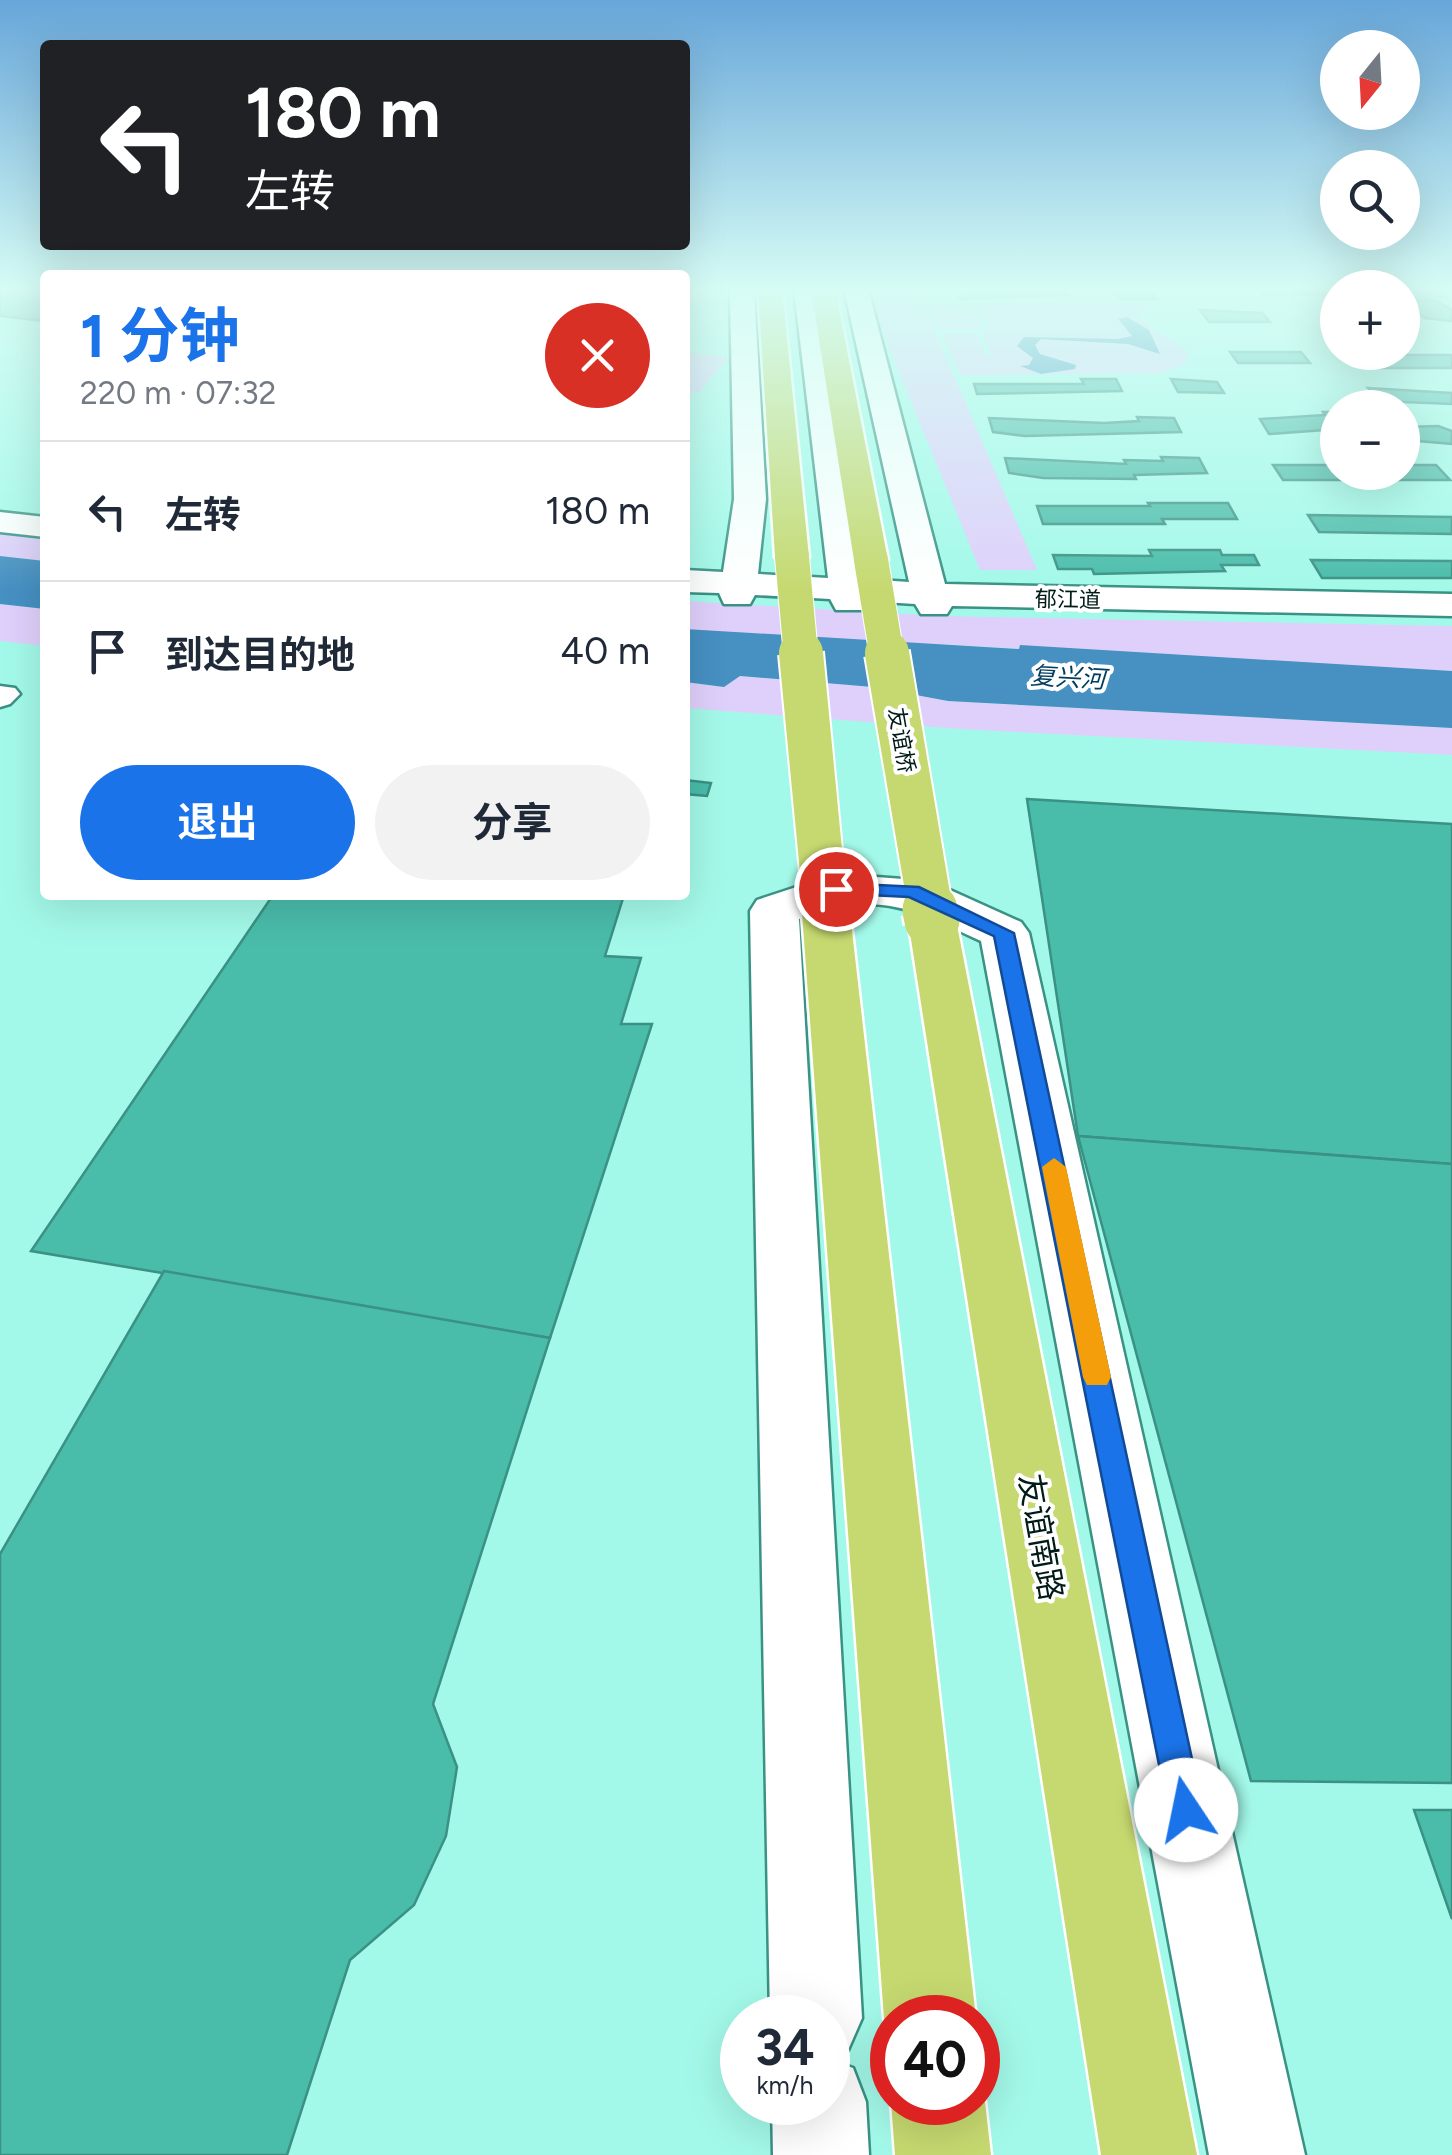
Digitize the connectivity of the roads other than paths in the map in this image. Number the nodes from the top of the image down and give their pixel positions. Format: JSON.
{"nodes":[{"id":1,"x":746,"y":390,"type":"edge"},
{"id":2,"x":778,"y":390,"type":"edge"},
{"id":3,"x":807,"y":390,"type":"edge"},
{"id":4,"x":819,"y":390,"type":"edge"},
{"id":5,"x":831,"y":390,"type":"edge"},
{"id":6,"x":879,"y":390,"type":"edge"},
{"id":7,"x":0,"y":513,"type":"edge"},
{"id":8,"x":40,"y":517,"type":"edge"},
{"id":9,"x":0,"y":522,"type":"edge"},
{"id":10,"x":40,"y":526,"type":"edge"},
{"id":11,"x":690,"y":582,"type":"edge"},
{"id":12,"x":846,"y":589,"type":"junction"},
{"id":13,"x":737,"y":590,"type":"junction"},
{"id":14,"x":690,"y":592,"type":"edge"},
{"id":15,"x":932,"y":601,"type":"junction"},
{"id":16,"x":1452,"y":604,"type":"edge"},
{"id":17,"x":1452,"y":615,"type":"edge"},
{"id":18,"x":932,"y":920,"type":"joint"},
{"id":19,"x":815,"y":1995,"type":"edge"},
{"id":20,"x":928,"y":1995,"type":"edge"},
{"id":21,"x":820,"y":2125,"type":"edge"},
{"id":22,"x":940,"y":2125,"type":"edge"},
{"id":23,"x":821,"y":2155,"type":"edge"},
{"id":24,"x":943,"y":2155,"type":"edge"},
{"id":25,"x":1149,"y":2155,"type":"edge"},
{"id":26,"x":1257,"y":2155,"type":"edge"}],
"edges":[{"from":1,"to":13,"type":"street"},
{"from":2,"to":20,"type":"main road","bridge":true},
{"from":3,"to":12,"type":"street"},
{"from":4,"to":12,"type":"street"},
{"from":5,"to":12,"type":"main road"},
{"from":6,"to":15,"type":"street"},
{"from":7,"to":8,"type":"street"},
{"from":9,"to":10,"type":"street"},
{"from":11,"to":13,"type":"street","name":"郁江道"},
{"from":12,"to":13,"type":"street","name":"郁江道"},
{"from":12,"to":15,"type":"street","name":"郁江道"},
{"from":12,"to":18,"type":"main road","name":"友谊桥","bridge":true},
{"from":13,"to":14,"type":"street","name":"郁江道"},
{"from":15,"to":16,"type":"street","name":"郁江道"},
{"from":15,"to":17,"type":"street","name":"郁江道"},
{"from":18,"to":25,"type":"main road","name":"友谊南路"},
{"from":19,"to":26,"type":"street"},
{"from":21,"to":23,"type":"street"},
{"from":22,"to":24,"type":"main road"}]}
